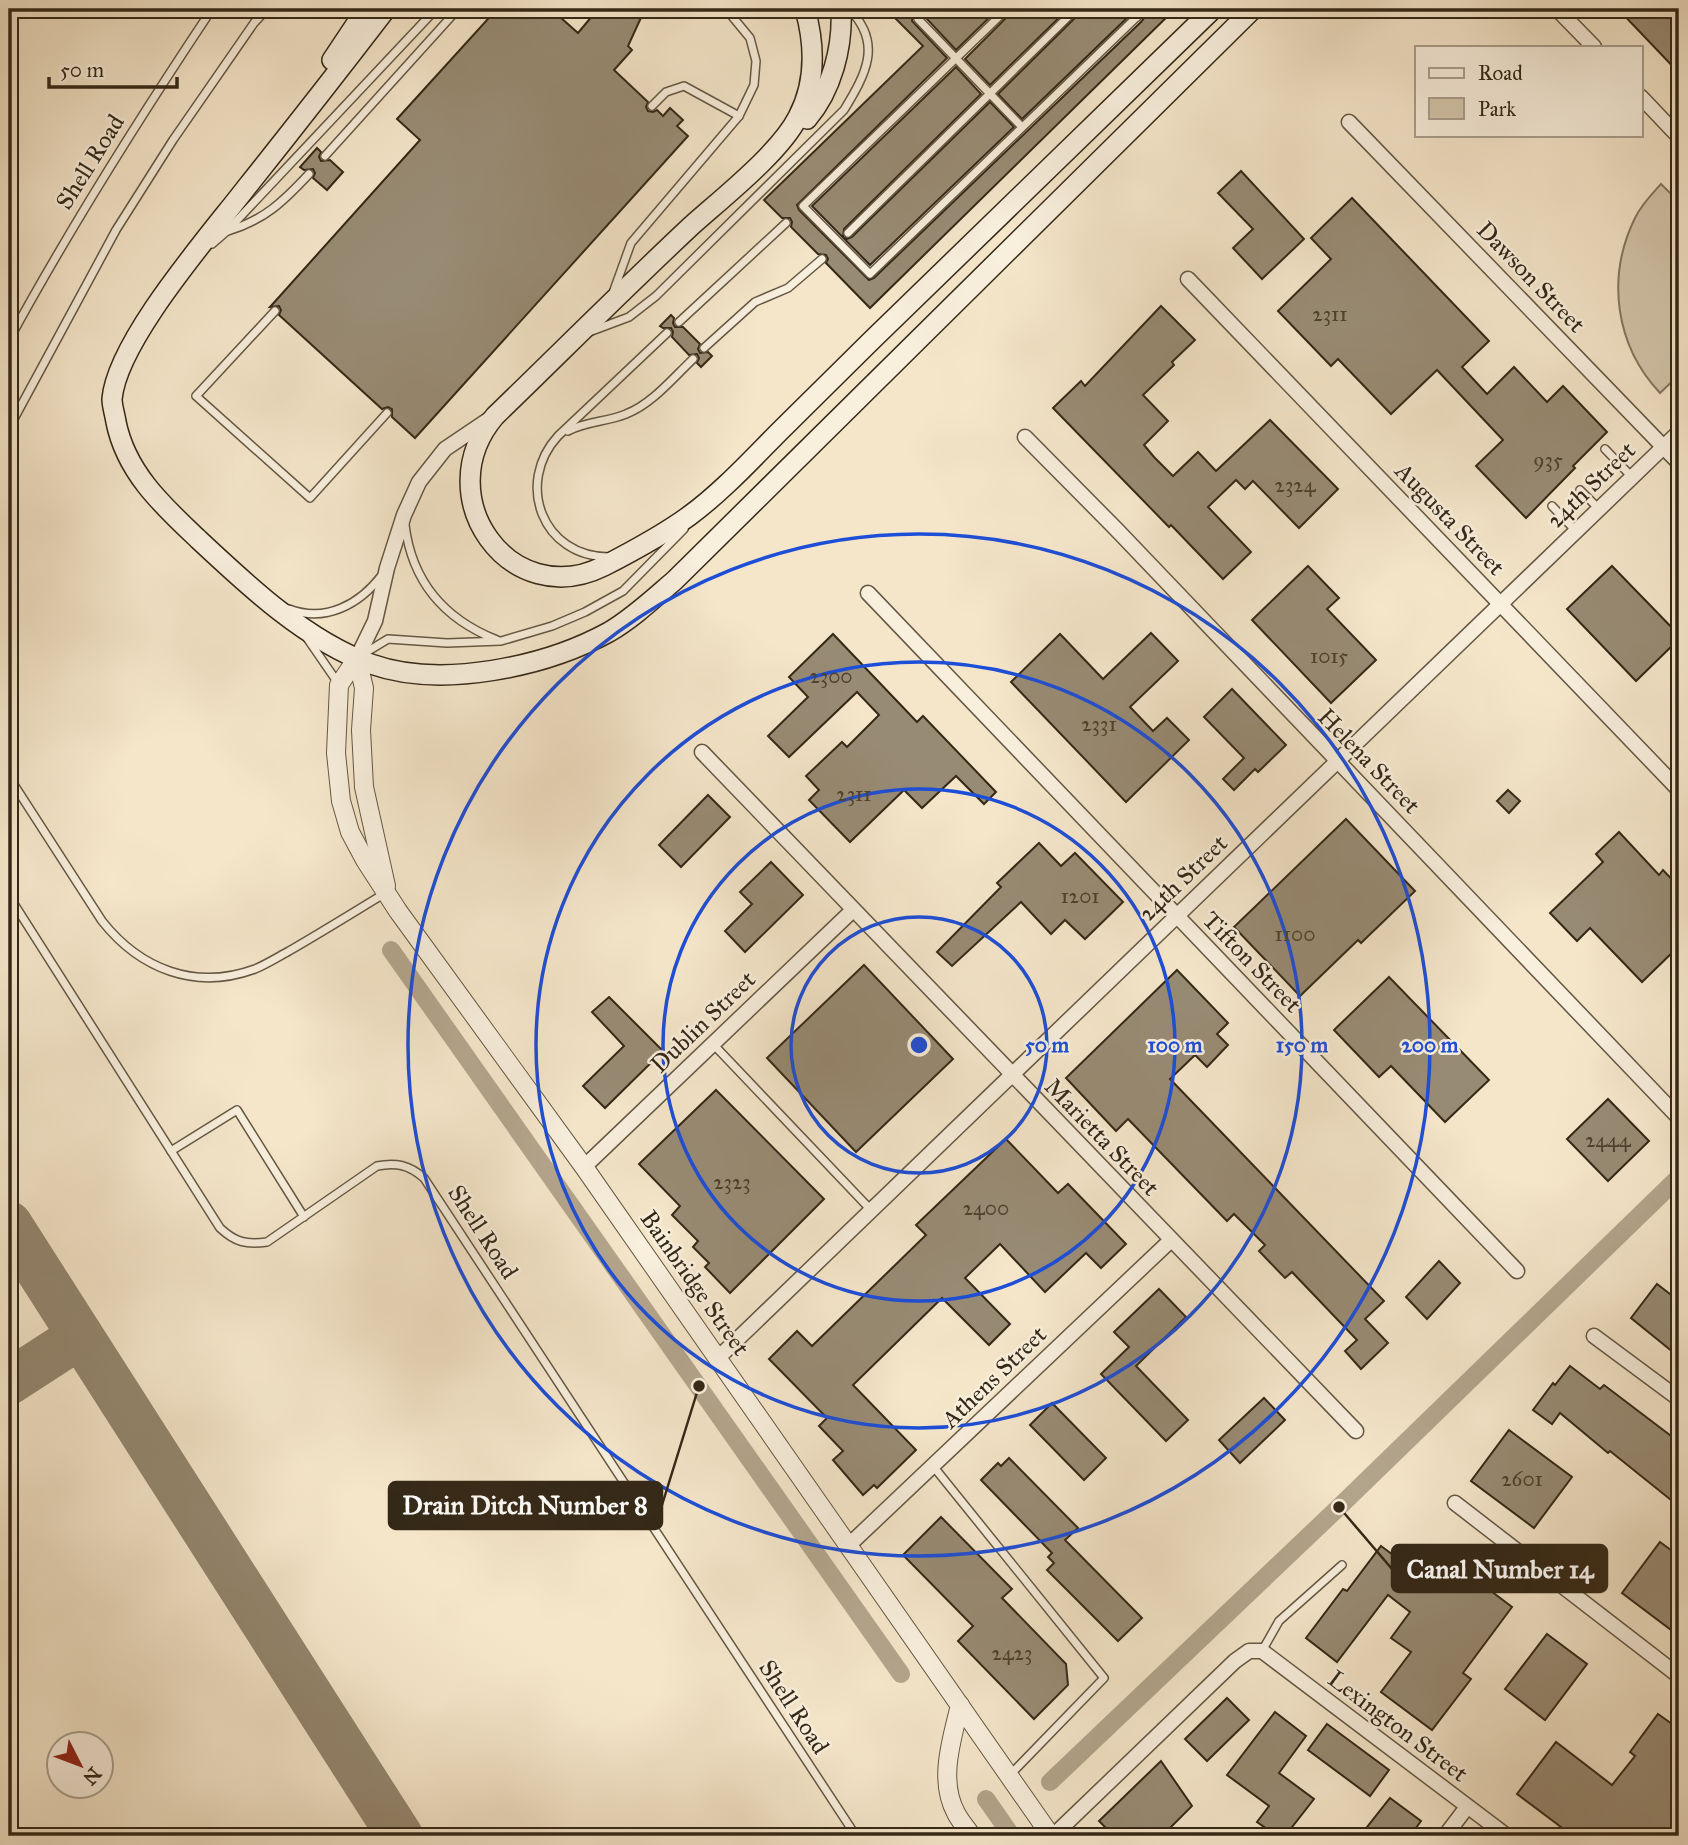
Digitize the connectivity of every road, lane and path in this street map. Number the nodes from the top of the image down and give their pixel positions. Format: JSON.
{"nodes":[{"id":1,"x":212,"y":9,"type":"edge"},
{"id":2,"x":267,"y":9,"type":"edge"},
{"id":3,"x":366,"y":9,"type":"edge"},
{"id":4,"x":386,"y":9,"type":"edge"},
{"id":5,"x":436,"y":9,"type":"edge"},
{"id":6,"x":458,"y":9,"type":"edge"},
{"id":7,"x":726,"y":9,"type":"edge"},
{"id":8,"x":805,"y":9,"type":"edge"},
{"id":9,"x":841,"y":9,"type":"edge"},
{"id":10,"x":849,"y":9,"type":"edge"},
{"id":11,"x":928,"y":9,"type":"edge"},
{"id":12,"x":1007,"y":9,"type":"edge"},
{"id":13,"x":1076,"y":9,"type":"edge"},
{"id":14,"x":1129,"y":9,"type":"edge"},
{"id":15,"x":1145,"y":9,"type":"edge"},
{"id":16,"x":1213,"y":9,"type":"edge"},
{"id":17,"x":1253,"y":9,"type":"edge"},
{"id":18,"x":1557,"y":9,"type":"edge"},
{"id":19,"x":1137,"y":17,"type":"junction"},
{"id":20,"x":1593,"y":46,"type":"edge"},
{"id":21,"x":955,"y":58,"type":"junction"},
{"id":22,"x":990,"y":93,"type":"junction"},
{"id":23,"x":1642,"y":98,"type":"edge"},
{"id":24,"x":652,"y":106,"type":"dead end"},
{"id":25,"x":739,"y":116,"type":"junction"},
{"id":26,"x":1349,"y":122,"type":"dead end"},
{"id":27,"x":1022,"y":127,"type":"junction"},
{"id":28,"x":1679,"y":137,"type":"edge"},
{"id":29,"x":325,"y":156,"type":"dead end"},
{"id":30,"x":309,"y":174,"type":"dead end"},
{"id":31,"x":742,"y":179,"type":"junction"},
{"id":32,"x":226,"y":223,"type":"junction"},
{"id":33,"x":786,"y":223,"type":"dead end"},
{"id":34,"x":848,"y":233,"type":"dead end"},
{"id":35,"x":822,"y":259,"type":"dead end"},
{"id":36,"x":1188,"y":279,"type":"dead end"},
{"id":37,"x":610,"y":304,"type":"junction"},
{"id":38,"x":275,"y":311,"type":"dead end"},
{"id":39,"x":678,"y":322,"type":"dead end"},
{"id":40,"x":667,"y":333,"type":"dead end"},
{"id":41,"x":576,"y":337,"type":"junction"},
{"id":42,"x":9,"y":340,"type":"edge"},
{"id":43,"x":704,"y":348,"type":"dead end"},
{"id":44,"x":693,"y":359,"type":"dead end"},
{"id":45,"x":387,"y":413,"type":"dead end"},
{"id":46,"x":495,"y":416,"type":"junction"},
{"id":47,"x":9,"y":428,"type":"edge"},
{"id":48,"x":1679,"y":432,"type":"edge"},
{"id":49,"x":558,"y":436,"type":"junction"},
{"id":50,"x":1025,"y":437,"type":"dead end"},
{"id":51,"x":1664,"y":447,"type":"junction"},
{"id":52,"x":1605,"y":449,"type":"dead end"},
{"id":53,"x":1679,"y":463,"type":"edge"},
{"id":54,"x":1632,"y":477,"type":"junction"},
{"id":55,"x":1580,"y":490,"type":"dead end"},
{"id":56,"x":715,"y":495,"type":"junction"},
{"id":57,"x":1552,"y":506,"type":"dead end"},
{"id":58,"x":1599,"y":509,"type":"junction"},
{"id":59,"x":404,"y":515,"type":"junction"},
{"id":60,"x":1576,"y":531,"type":"junction"},
{"id":61,"x":630,"y":552,"type":"junction"},
{"id":62,"x":387,"y":568,"type":"junction"},
{"id":63,"x":868,"y":593,"type":"dead end"},
{"id":64,"x":269,"y":601,"type":"junction"},
{"id":65,"x":1500,"y":604,"type":"junction"},
{"id":66,"x":297,"y":623,"type":"junction"},
{"id":67,"x":501,"y":641,"type":"junction"},
{"id":68,"x":357,"y":658,"type":"junction"},
{"id":69,"x":339,"y":685,"type":"junction"},
{"id":70,"x":702,"y":752,"type":"dead end"},
{"id":71,"x":1338,"y":761,"type":"junction"},
{"id":72,"x":9,"y":777,"type":"edge"},
{"id":73,"x":364,"y":787,"type":"junction"},
{"id":74,"x":1679,"y":790,"type":"edge"},
{"id":75,"x":340,"y":791,"type":"junction"},
{"id":76,"x":387,"y":892,"type":"junction"},
{"id":77,"x":9,"y":896,"type":"edge"},
{"id":78,"x":853,"y":910,"type":"junction"},
{"id":79,"x":1176,"y":916,"type":"junction"},
{"id":80,"x":713,"y":1044,"type":"junction"},
{"id":81,"x":1011,"y":1076,"type":"junction"},
{"id":82,"x":1679,"y":1118,"type":"edge"},
{"id":83,"x":171,"y":1151,"type":"junction"},
{"id":84,"x":584,"y":1167,"type":"junction"},
{"id":85,"x":871,"y":1210,"type":"junction"},
{"id":86,"x":304,"y":1217,"type":"junction"},
{"id":87,"x":1170,"y":1241,"type":"junction"},
{"id":88,"x":1517,"y":1271,"type":"dead end"},
{"id":89,"x":1594,"y":1336,"type":"dead end"},
{"id":90,"x":718,"y":1358,"type":"junction"},
{"id":91,"x":1679,"y":1399,"type":"edge"},
{"id":92,"x":1356,"y":1431,"type":"dead end"},
{"id":93,"x":933,"y":1466,"type":"junction"},
{"id":94,"x":1455,"y":1503,"type":"dead end"},
{"id":95,"x":849,"y":1546,"type":"junction"},
{"id":96,"x":1342,"y":1565,"type":"dead end"},
{"id":97,"x":1262,"y":1651,"type":"junction"},
{"id":98,"x":1679,"y":1676,"type":"edge"},
{"id":99,"x":960,"y":1705,"type":"junction"},
{"id":100,"x":1010,"y":1776,"type":"junction"},
{"id":101,"x":1467,"y":1807,"type":"junction"},
{"id":102,"x":856,"y":1836,"type":"edge"},
{"id":103,"x":972,"y":1836,"type":"edge"},
{"id":104,"x":1052,"y":1836,"type":"edge"},
{"id":105,"x":1445,"y":1836,"type":"edge"},
{"id":106,"x":1507,"y":1836,"type":"edge"}],
"edges":[{"from":1,"to":42,"type":"lane","name":"Shell Road"},
{"from":2,"to":47,"type":"lane"},
{"from":3,"to":32,"type":"main road"},
{"from":4,"to":32,"type":"main road"},
{"from":5,"to":32,"type":"lane"},
{"from":6,"to":29,"type":"lane"},
{"from":7,"to":25,"type":"lane"},
{"from":8,"to":31,"type":"main road"},
{"from":9,"to":31,"type":"main road"},
{"from":10,"to":41,"type":"lane"},
{"from":11,"to":21,"type":"lane"},
{"from":12,"to":21,"type":"lane"},
{"from":13,"to":22,"type":"lane"},
{"from":14,"to":19,"type":"lane"},
{"from":15,"to":19,"type":"lane"},
{"from":16,"to":56,"type":"main road"},
{"from":17,"to":68,"type":"main road"},
{"from":18,"to":20,"type":"street"},
{"from":19,"to":27,"type":"lane"},
{"from":21,"to":22,"type":"lane"},
{"from":21,"to":27,"type":"lane"},
{"from":22,"to":27,"type":"lane"},
{"from":22,"to":34,"type":"lane"},
{"from":23,"to":28,"type":"street"},
{"from":24,"to":25,"type":"lane"},
{"from":25,"to":37,"type":"lane"},
{"from":26,"to":51,"type":"street","name":"Dawson Street"},
{"from":30,"to":32,"type":"lane"},
{"from":31,"to":37,"type":"main road"},
{"from":32,"to":64,"type":"main road"},
{"from":33,"to":39,"type":"lane"},
{"from":35,"to":43,"type":"lane"},
{"from":36,"to":65,"type":"street","name":"Augusta Street"},
{"from":37,"to":41,"type":"main road"},
{"from":38,"to":45,"type":"lane"},
{"from":40,"to":49,"type":"lane"},
{"from":41,"to":46,"type":"main road"},
{"from":44,"to":49,"type":"lane"},
{"from":46,"to":59,"type":"street"},
{"from":46,"to":61,"type":"main road"},
{"from":48,"to":51,"type":"street","name":"24th Street"},
{"from":49,"to":61,"type":"lane"},
{"from":50,"to":71,"type":"street","name":"Helena Street"},
{"from":51,"to":53,"type":"street","name":"Dawson Street"},
{"from":51,"to":54,"type":"street","name":"24th Street"},
{"from":52,"to":54,"type":"lane"},
{"from":54,"to":58,"type":"street","name":"24th Street"},
{"from":55,"to":58,"type":"lane"},
{"from":56,"to":61,"type":"main road"},
{"from":56,"to":67,"type":"lane"},
{"from":57,"to":60,"type":"lane"},
{"from":58,"to":60,"type":"street","name":"24th Street"},
{"from":59,"to":62,"type":"street"},
{"from":59,"to":67,"type":"lane"},
{"from":60,"to":65,"type":"street","name":"24th Street"},
{"from":62,"to":64,"type":"lane"},
{"from":62,"to":68,"type":"street"},
{"from":63,"to":79,"type":"street","name":"Tifton Street"},
{"from":64,"to":66,"type":"main road"},
{"from":65,"to":71,"type":"street","name":"24th Street"},
{"from":65,"to":74,"type":"street","name":"Augusta Street"},
{"from":66,"to":68,"type":"main road"},
{"from":66,"to":69,"type":"lane"},
{"from":67,"to":68,"type":"lane"},
{"from":68,"to":69,"type":"street"},
{"from":68,"to":73,"type":"street","name":"Bainbridge Street"},
{"from":69,"to":75,"type":"street","name":"Bainbridge Street"},
{"from":70,"to":78,"type":"street","name":"Marietta Street"},
{"from":71,"to":79,"type":"street","name":"24th Street"},
{"from":71,"to":82,"type":"street","name":"Helena Street"},
{"from":72,"to":76,"type":"lane"},
{"from":73,"to":75,"type":"lane"},
{"from":73,"to":76,"type":"street","name":"Bainbridge Street"},
{"from":75,"to":76,"type":"street","name":"Bainbridge Street"},
{"from":76,"to":84,"type":"street","name":"Bainbridge Street"},
{"from":77,"to":83,"type":"lane","name":"Shell Road"},
{"from":78,"to":80,"type":"street","name":"Dublin Street"},
{"from":78,"to":81,"type":"street","name":"Marietta Street"},
{"from":79,"to":81,"type":"street","name":"24th Street"},
{"from":79,"to":88,"type":"street","name":"Tifton Street"},
{"from":80,"to":84,"type":"street","name":"Dublin Street"},
{"from":80,"to":85,"type":"lane"},
{"from":81,"to":85,"type":"street","name":"24th Street"},
{"from":81,"to":87,"type":"street","name":"Marietta Street"},
{"from":83,"to":86,"type":"lane","name":"Shell Road"},
{"from":83,"to":86,"type":"lane"},
{"from":84,"to":90,"type":"street","name":"Bainbridge Street"},
{"from":85,"to":90,"type":"street","name":"24th Street"},
{"from":86,"to":102,"type":"lane","name":"Shell Road"},
{"from":87,"to":92,"type":"street","name":"Marietta Street"},
{"from":87,"to":93,"type":"street","name":"Athens Street"},
{"from":89,"to":91,"type":"street"},
{"from":90,"to":95,"type":"street","name":"Bainbridge Street"},
{"from":93,"to":95,"type":"street","name":"Athens Street"},
{"from":93,"to":100,"type":"lane"},
{"from":94,"to":98,"type":"street"},
{"from":95,"to":99,"type":"street","name":"Bainbridge Street"},
{"from":96,"to":97,"type":"lane"},
{"from":97,"to":101,"type":"street","name":"Lexington Street"},
{"from":97,"to":104,"type":"street"},
{"from":99,"to":100,"type":"street","name":"Bainbridge Street"},
{"from":99,"to":103,"type":"street"},
{"from":100,"to":104,"type":"street","name":"Bainbridge Street"},
{"from":101,"to":105,"type":"street"},
{"from":101,"to":106,"type":"street","name":"Lexington Street"}]}
